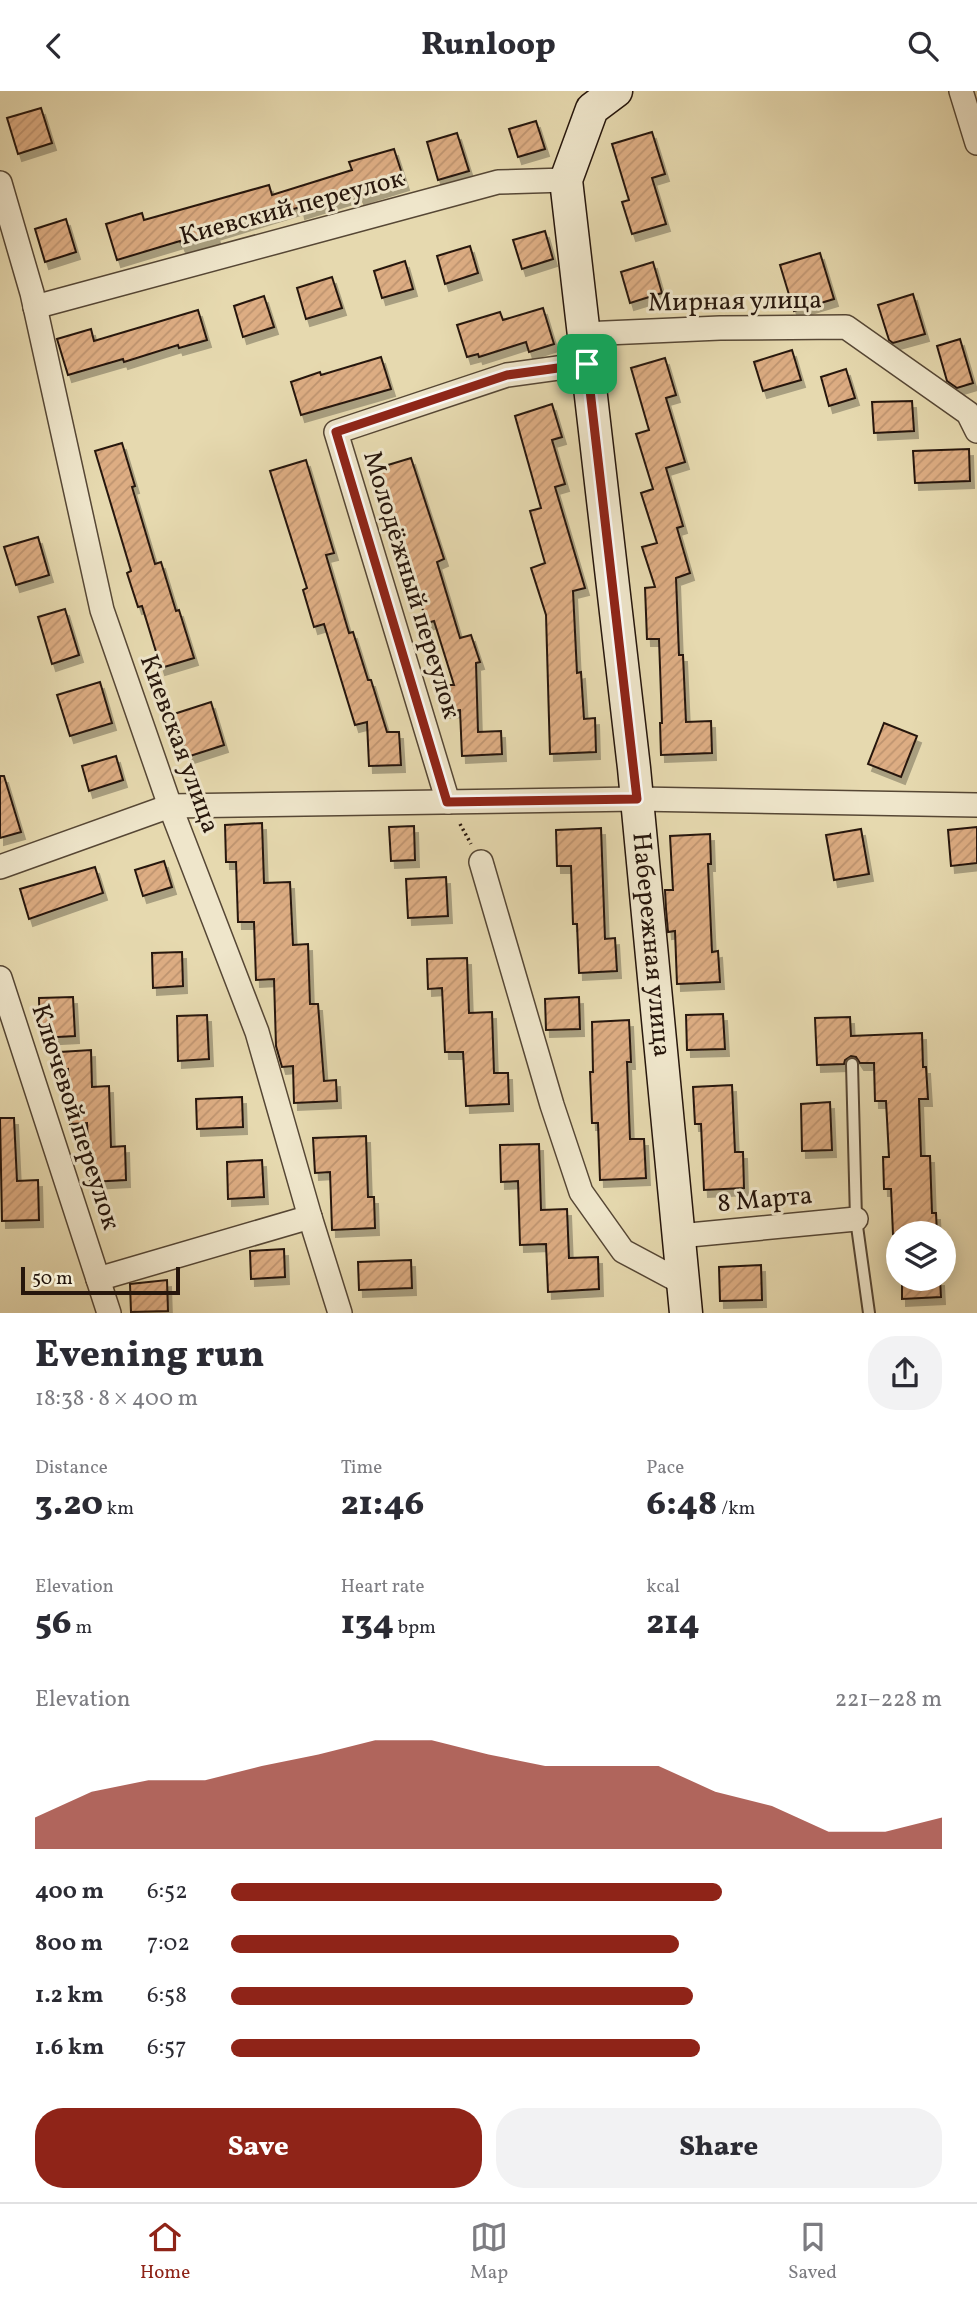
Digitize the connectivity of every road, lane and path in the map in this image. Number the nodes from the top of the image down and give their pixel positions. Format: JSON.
{"nodes":[{"id":1,"x":616,"y":91,"type":"edge"},
{"id":2,"x":961,"y":91,"type":"edge"},
{"id":3,"x":977,"y":143,"type":"edge"},
{"id":4,"x":566,"y":180,"type":"junction"},
{"id":5,"x":0,"y":183,"type":"edge"},
{"id":6,"x":35,"y":307,"type":"junction"},
{"id":7,"x":585,"y":349,"type":"junction"},
{"id":8,"x":974,"y":417,"type":"edge"},
{"id":9,"x":637,"y":799,"type":"junction"},
{"id":10,"x":447,"y":802,"type":"junction"},
{"id":11,"x":977,"y":804,"type":"edge"},
{"id":12,"x":170,"y":806,"type":"junction"},
{"id":13,"x":481,"y":862,"type":"joint"},
{"id":14,"x":0,"y":867,"type":"edge"},
{"id":15,"x":0,"y":978,"type":"edge"},
{"id":16,"x":852,"y":1064,"type":"dead end"},
{"id":17,"x":310,"y":1217,"type":"junction"},
{"id":18,"x":856,"y":1219,"type":"junction"},
{"id":19,"x":679,"y":1236,"type":"junction"},
{"id":20,"x":98,"y":1279,"type":"junction"},
{"id":21,"x":685,"y":1298,"type":"edge"},
{"id":22,"x":109,"y":1313,"type":"edge"},
{"id":23,"x":340,"y":1313,"type":"edge"},
{"id":24,"x":869,"y":1313,"type":"edge"}],
"edges":[{"from":1,"to":4,"type":"street","name":"Набережная улица"},
{"from":2,"to":3,"type":"street"},
{"from":4,"to":6,"type":"street","name":"Киевский переулок"},
{"from":4,"to":7,"type":"street","name":"Набережная улица"},
{"from":5,"to":6,"type":"street","name":"Киевская улица"},
{"from":6,"to":12,"type":"street","name":"Киевская улица"},
{"from":7,"to":8,"type":"street","name":"Мирная улица"},
{"from":7,"to":9,"type":"street","name":"Набережная улица"},
{"from":7,"to":10,"type":"street","name":"Молодёжный переулок"},
{"from":9,"to":10,"type":"street"},
{"from":9,"to":11,"type":"street"},
{"from":9,"to":19,"type":"street","name":"Набережная улица"},
{"from":10,"to":12,"type":"street"},
{"from":10,"to":13,"type":"path"},
{"from":12,"to":14,"type":"street"},
{"from":12,"to":17,"type":"street","name":"Киевская улица"},
{"from":13,"to":21,"type":"street"},
{"from":15,"to":20,"type":"street","name":"Ключевой переулок"},
{"from":16,"to":18,"type":"lane"},
{"from":17,"to":20,"type":"street"},
{"from":17,"to":23,"type":"street","name":"Киевская улица"},
{"from":18,"to":19,"type":"street","name":"8 Марта"},
{"from":18,"to":24,"type":"lane"},
{"from":19,"to":21,"type":"street","name":"Набережная улица"},
{"from":20,"to":22,"type":"street","name":"Ключевой переулок"}]}
